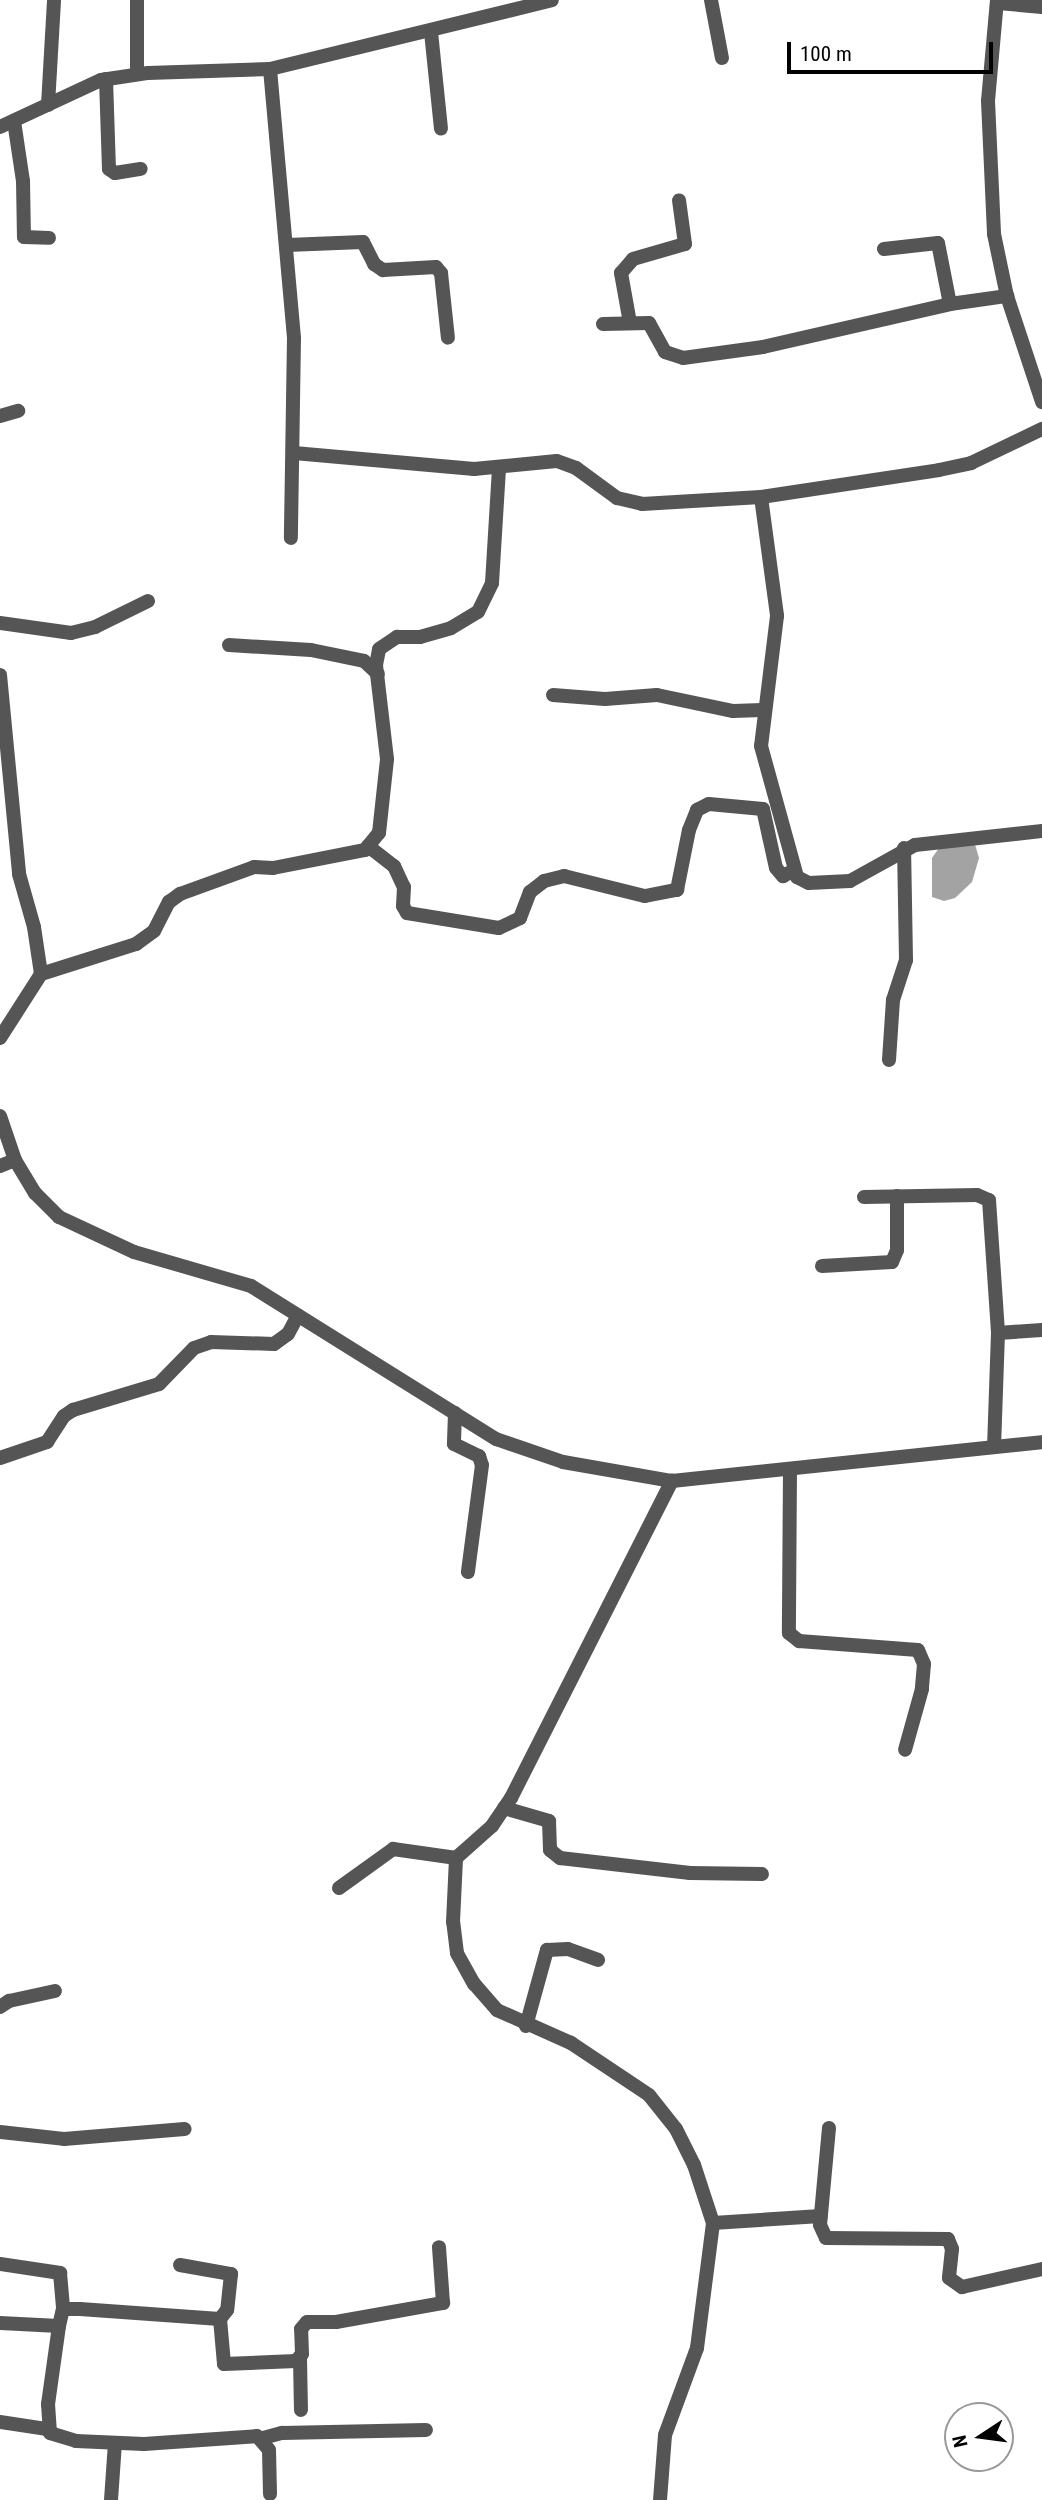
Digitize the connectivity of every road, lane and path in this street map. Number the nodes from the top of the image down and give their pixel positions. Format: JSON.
{"nodes":[{"id":1,"x":54,"y":0,"type":"edge"},
{"id":2,"x":137,"y":0,"type":"edge"},
{"id":3,"x":552,"y":0,"type":"edge"},
{"id":4,"x":711,"y":0,"type":"edge"},
{"id":5,"x":997,"y":1,"type":"edge"},
{"id":6,"x":1042,"y":7,"type":"edge"},
{"id":7,"x":431,"y":32,"type":"junction"},
{"id":8,"x":722,"y":58,"type":"dead end"},
{"id":9,"x":270,"y":69,"type":"junction"},
{"id":10,"x":137,"y":74,"type":"junction"},
{"id":11,"x":107,"y":79,"type":"junction"},
{"id":12,"x":48,"y":105,"type":"junction"},
{"id":13,"x":14,"y":121,"type":"junction"},
{"id":14,"x":0,"y":127,"type":"edge"},
{"id":15,"x":441,"y":128,"type":"dead end"},
{"id":16,"x":141,"y":169,"type":"dead end"},
{"id":17,"x":679,"y":200,"type":"dead end"},
{"id":18,"x":49,"y":238,"type":"dead end"},
{"id":19,"x":286,"y":245,"type":"junction"},
{"id":20,"x":884,"y":249,"type":"dead end"},
{"id":21,"x":1007,"y":296,"type":"junction"},
{"id":22,"x":950,"y":304,"type":"junction"},
{"id":23,"x":629,"y":323,"type":"junction"},
{"id":24,"x":603,"y":324,"type":"dead end"},
{"id":25,"x":448,"y":338,"type":"dead end"},
{"id":26,"x":1042,"y":402,"type":"edge"},
{"id":27,"x":18,"y":411,"type":"dead end"},
{"id":28,"x":0,"y":416,"type":"edge"},
{"id":29,"x":1042,"y":429,"type":"edge"},
{"id":30,"x":293,"y":453,"type":"junction"},
{"id":31,"x":499,"y":468,"type":"junction"},
{"id":32,"x":761,"y":497,"type":"junction"},
{"id":33,"x":291,"y":538,"type":"dead end"},
{"id":34,"x":148,"y":601,"type":"dead end"},
{"id":35,"x":0,"y":623,"type":"edge"},
{"id":36,"x":229,"y":645,"type":"dead end"},
{"id":37,"x":378,"y":674,"type":"junction"},
{"id":38,"x":0,"y":675,"type":"edge"},
{"id":39,"x":553,"y":695,"type":"dead end"},
{"id":40,"x":762,"y":710,"type":"junction"},
{"id":41,"x":1042,"y":831,"type":"edge"},
{"id":42,"x":368,"y":846,"type":"junction"},
{"id":43,"x":904,"y":848,"type":"junction"},
{"id":44,"x":793,"y":871,"type":"junction"},
{"id":45,"x":41,"y":974,"type":"junction"},
{"id":46,"x":0,"y":1038,"type":"edge"},
{"id":47,"x":889,"y":1060,"type":"dead end"},
{"id":48,"x":0,"y":1116,"type":"edge"},
{"id":49,"x":15,"y":1160,"type":"junction"},
{"id":50,"x":0,"y":1166,"type":"edge"},
{"id":51,"x":897,"y":1196,"type":"junction"},
{"id":52,"x":864,"y":1197,"type":"dead end"},
{"id":53,"x":822,"y":1266,"type":"dead end"},
{"id":54,"x":298,"y":1315,"type":"junction"},
{"id":55,"x":1042,"y":1330,"type":"edge"},
{"id":56,"x":998,"y":1333,"type":"junction"},
{"id":57,"x":455,"y":1413,"type":"junction"},
{"id":58,"x":1042,"y":1442,"type":"edge"},
{"id":59,"x":995,"y":1447,"type":"junction"},
{"id":60,"x":0,"y":1458,"type":"edge"},
{"id":61,"x":790,"y":1470,"type":"junction"},
{"id":62,"x":672,"y":1481,"type":"junction"},
{"id":63,"x":468,"y":1572,"type":"dead end"},
{"id":64,"x":905,"y":1750,"type":"dead end"},
{"id":65,"x":504,"y":1808,"type":"junction"},
{"id":66,"x":456,"y":1858,"type":"junction"},
{"id":67,"x":762,"y":1874,"type":"dead end"},
{"id":68,"x":339,"y":1888,"type":"dead end"},
{"id":69,"x":598,"y":1960,"type":"dead end"},
{"id":70,"x":55,"y":1991,"type":"dead end"},
{"id":71,"x":0,"y":2007,"type":"edge"},
{"id":72,"x":526,"y":2026,"type":"junction"},
{"id":73,"x":829,"y":2128,"type":"dead end"},
{"id":74,"x":185,"y":2129,"type":"dead end"},
{"id":75,"x":0,"y":2132,"type":"edge"},
{"id":76,"x":821,"y":2216,"type":"junction"},
{"id":77,"x":713,"y":2223,"type":"junction"},
{"id":78,"x":439,"y":2247,"type":"dead end"},
{"id":79,"x":0,"y":2264,"type":"edge"},
{"id":80,"x":180,"y":2265,"type":"dead end"},
{"id":81,"x":1042,"y":2269,"type":"edge"},
{"id":82,"x":63,"y":2309,"type":"junction"},
{"id":83,"x":220,"y":2319,"type":"junction"},
{"id":84,"x":0,"y":2323,"type":"edge"},
{"id":85,"x":59,"y":2326,"type":"junction"},
{"id":86,"x":300,"y":2359,"type":"junction"},
{"id":87,"x":301,"y":2410,"type":"dead end"},
{"id":88,"x":0,"y":2422,"type":"edge"},
{"id":89,"x":47,"y":2429,"type":"junction"},
{"id":90,"x":426,"y":2430,"type":"dead end"},
{"id":91,"x":263,"y":2438,"type":"junction"},
{"id":92,"x":115,"y":2443,"type":"junction"},
{"id":93,"x":270,"y":2494,"type":"dead end"},
{"id":94,"x":111,"y":2500,"type":"edge"},
{"id":95,"x":660,"y":2500,"type":"edge"}],
"edges":[{"from":1,"to":12,"type":"street"},
{"from":2,"to":10,"type":"street"},
{"from":3,"to":7,"type":"street"},
{"from":4,"to":8,"type":"street"},
{"from":5,"to":6,"type":"street"},
{"from":5,"to":21,"type":"street"},
{"from":7,"to":9,"type":"street"},
{"from":7,"to":15,"type":"street"},
{"from":9,"to":10,"type":"street"},
{"from":9,"to":19,"type":"street"},
{"from":10,"to":11,"type":"street"},
{"from":11,"to":12,"type":"street"},
{"from":11,"to":16,"type":"street"},
{"from":12,"to":13,"type":"street"},
{"from":13,"to":14,"type":"street"},
{"from":13,"to":18,"type":"street"},
{"from":17,"to":23,"type":"street"},
{"from":19,"to":25,"type":"street"},
{"from":19,"to":30,"type":"street"},
{"from":20,"to":22,"type":"street"},
{"from":21,"to":22,"type":"street"},
{"from":21,"to":26,"type":"street"},
{"from":22,"to":23,"type":"street"},
{"from":23,"to":24,"type":"street"},
{"from":27,"to":28,"type":"street"},
{"from":29,"to":32,"type":"street"},
{"from":30,"to":31,"type":"street"},
{"from":30,"to":33,"type":"street"},
{"from":31,"to":32,"type":"street"},
{"from":31,"to":37,"type":"street"},
{"from":32,"to":40,"type":"street"},
{"from":34,"to":35,"type":"street"},
{"from":36,"to":37,"type":"street"},
{"from":37,"to":42,"type":"street"},
{"from":38,"to":45,"type":"street"},
{"from":39,"to":40,"type":"street"},
{"from":40,"to":44,"type":"street"},
{"from":41,"to":43,"type":"street"},
{"from":42,"to":44,"type":"street"},
{"from":42,"to":45,"type":"street"},
{"from":43,"to":44,"type":"street"},
{"from":43,"to":47,"type":"street"},
{"from":45,"to":46,"type":"street"},
{"from":48,"to":49,"type":"street"},
{"from":49,"to":50,"type":"street"},
{"from":49,"to":54,"type":"street"},
{"from":51,"to":52,"type":"street"},
{"from":51,"to":53,"type":"street"},
{"from":51,"to":56,"type":"street"},
{"from":54,"to":57,"type":"street"},
{"from":54,"to":60,"type":"street"},
{"from":55,"to":56,"type":"street"},
{"from":56,"to":59,"type":"street"},
{"from":57,"to":62,"type":"street"},
{"from":57,"to":63,"type":"street"},
{"from":58,"to":59,"type":"street"},
{"from":59,"to":61,"type":"street"},
{"from":61,"to":62,"type":"street"},
{"from":61,"to":64,"type":"street"},
{"from":62,"to":65,"type":"street"},
{"from":65,"to":66,"type":"street"},
{"from":65,"to":67,"type":"street"},
{"from":66,"to":68,"type":"street"},
{"from":66,"to":72,"type":"street"},
{"from":69,"to":72,"type":"street"},
{"from":70,"to":71,"type":"street"},
{"from":72,"to":77,"type":"street"},
{"from":73,"to":76,"type":"street"},
{"from":74,"to":75,"type":"street"},
{"from":76,"to":77,"type":"street"},
{"from":76,"to":81,"type":"street"},
{"from":77,"to":95,"type":"street"},
{"from":78,"to":86,"type":"street"},
{"from":79,"to":82,"type":"street"},
{"from":80,"to":83,"type":"street"},
{"from":82,"to":83,"type":"street"},
{"from":82,"to":85,"type":"street"},
{"from":83,"to":86,"type":"street"},
{"from":84,"to":85,"type":"street"},
{"from":85,"to":89,"type":"street"},
{"from":86,"to":87,"type":"street"},
{"from":88,"to":89,"type":"street"},
{"from":89,"to":92,"type":"street"},
{"from":90,"to":91,"type":"street"},
{"from":91,"to":92,"type":"street"},
{"from":91,"to":93,"type":"street"},
{"from":92,"to":94,"type":"street"}]}
